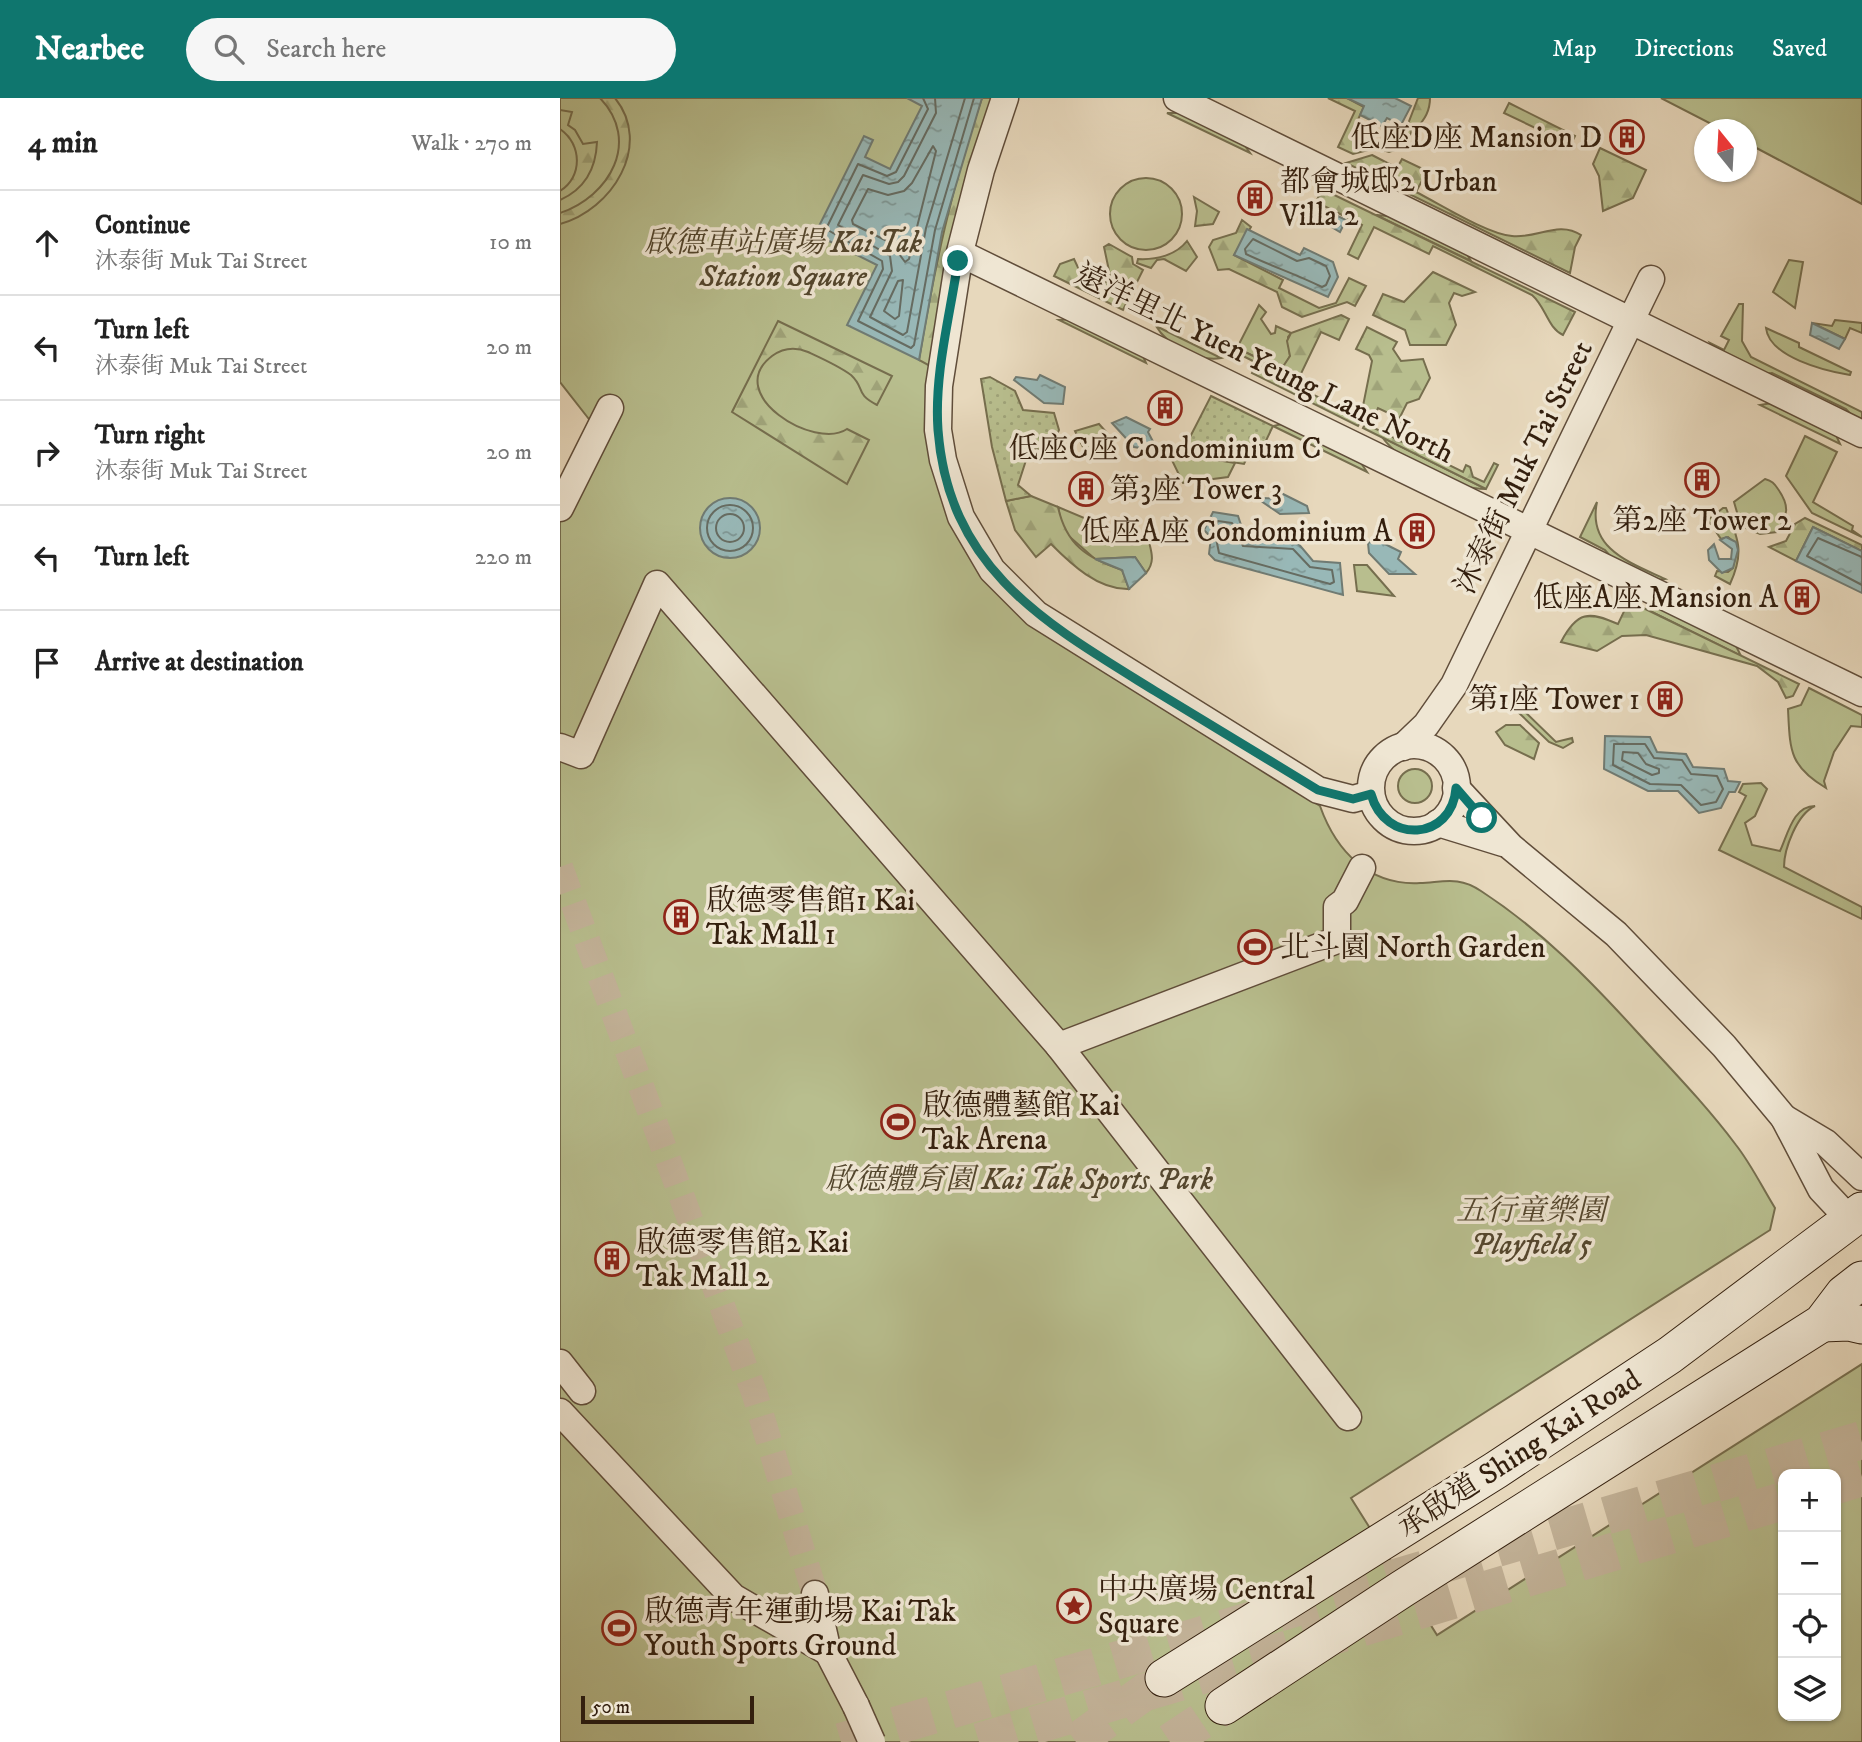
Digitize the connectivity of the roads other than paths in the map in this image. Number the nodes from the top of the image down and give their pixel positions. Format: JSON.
{"nodes":[{"id":1,"x":1005,"y":98,"type":"edge"},
{"id":2,"x":1177,"y":98,"type":"edge"},
{"id":3,"x":970,"y":257,"type":"dead end"},
{"id":4,"x":1651,"y":279,"type":"dead end"},
{"id":5,"x":1632,"y":320,"type":"junction"},
{"id":6,"x":610,"y":408,"type":"dead end"},
{"id":7,"x":1862,"y":434,"type":"edge"},
{"id":8,"x":560,"y":508,"type":"edge"},
{"id":9,"x":1529,"y":530,"type":"junction"},
{"id":10,"x":1454,"y":685,"type":"junction"},
{"id":11,"x":1862,"y":693,"type":"edge"},
{"id":12,"x":561,"y":735,"type":"edge"},
{"id":13,"x":1403,"y":747,"type":"junction"},
{"id":14,"x":1443,"y":757,"type":"junction"},
{"id":15,"x":1456,"y":788,"type":"junction"},
{"id":16,"x":1371,"y":794,"type":"junction"},
{"id":17,"x":1438,"y":823,"type":"junction"},
{"id":18,"x":1511,"y":847,"type":"junction"},
{"id":19,"x":1362,"y":868,"type":"dead end"},
{"id":20,"x":1059,"y":1046,"type":"junction"},
{"id":21,"x":1784,"y":1118,"type":"junction"},
{"id":22,"x":1862,"y":1177,"type":"edge"},
{"id":23,"x":1858,"y":1221,"type":"edge"},
{"id":24,"x":1862,"y":1280,"type":"edge"},
{"id":25,"x":1822,"y":1323,"type":"junction"},
{"id":26,"x":1862,"y":1325,"type":"edge"},
{"id":27,"x":560,"y":1363,"type":"edge"},
{"id":28,"x":582,"y":1391,"type":"dead end"},
{"id":29,"x":1348,"y":1417,"type":"dead end"},
{"id":30,"x":563,"y":1423,"type":"edge"},
{"id":31,"x":815,"y":1594,"type":"tunnel mouth"},
{"id":32,"x":828,"y":1652,"type":"junction"},
{"id":33,"x":1164,"y":1678,"type":"tunnel mouth"},
{"id":34,"x":1224,"y":1706,"type":"tunnel mouth"},
{"id":35,"x":872,"y":1742,"type":"edge"}],
"edges":[{"from":1,"to":16,"type":"street"},
{"from":2,"to":5,"type":"street"},
{"from":3,"to":9,"type":"street","name":"遠洋里北 Yuen Yeung Lane North"},
{"from":4,"to":5,"type":"street","name":"沐泰街 Muk Tai Street"},
{"from":5,"to":7,"type":"street"},
{"from":5,"to":9,"type":"street","name":"沐泰街 Muk Tai Street"},
{"from":6,"to":8,"type":"street"},
{"from":9,"to":10,"type":"street","name":"沐泰街 Muk Tai Street"},
{"from":9,"to":11,"type":"street","name":"遠洋里北 Yuen Yeung Lane North"},
{"from":10,"to":13,"type":"street","name":"沐泰街 Muk Tai Street"},
{"from":10,"to":14,"type":"street","name":"沐泰街 Muk Tai Street"},
{"from":12,"to":20,"type":"street"},
{"from":13,"to":14,"type":"street"},
{"from":13,"to":16,"type":"street","name":"沐泰街 Muk Tai Street"},
{"from":14,"to":15,"type":"street"},
{"from":15,"to":17,"type":"street"},
{"from":15,"to":18,"type":"street"},
{"from":16,"to":17,"type":"street"},
{"from":17,"to":18,"type":"street"},
{"from":18,"to":21,"type":"street"},
{"from":19,"to":20,"type":"street"},
{"from":20,"to":29,"type":"street"},
{"from":21,"to":22,"type":"street"},
{"from":21,"to":23,"type":"street"},
{"from":23,"to":33,"type":"main road","name":"承啟道 Shing Kai Road"},
{"from":24,"to":25,"type":"main road","name":"承啟道 Shing Kai Road"},
{"from":25,"to":26,"type":"main road"},
{"from":25,"to":34,"type":"main road","name":"承啟道 Shing Kai Road"},
{"from":27,"to":28,"type":"street"},
{"from":30,"to":32,"type":"street"},
{"from":31,"to":32,"type":"street"},
{"from":32,"to":35,"type":"street","bridge":true}]}
